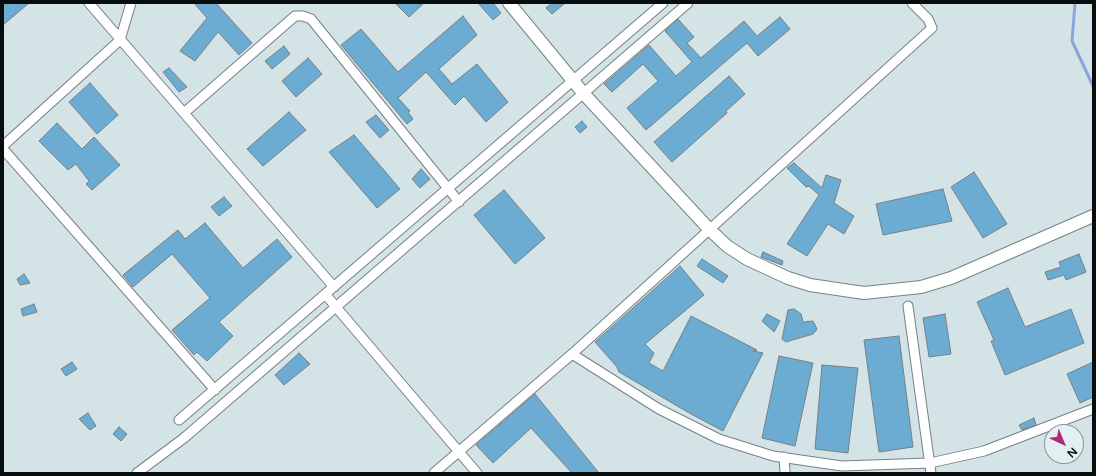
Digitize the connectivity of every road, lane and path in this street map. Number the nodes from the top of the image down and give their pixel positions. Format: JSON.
{"nodes":[{"id":1,"x":89,"y":3,"type":"edge"},
{"id":2,"x":131,"y":3,"type":"edge"},
{"id":3,"x":510,"y":3,"type":"edge"},
{"id":4,"x":663,"y":3,"type":"edge"},
{"id":5,"x":688,"y":3,"type":"edge"},
{"id":6,"x":912,"y":3,"type":"edge"},
{"id":7,"x":120,"y":40,"type":"junction"},
{"id":8,"x":573,"y":80,"type":"junction"},
{"id":9,"x":584,"y":94,"type":"junction"},
{"id":10,"x":184,"y":112,"type":"junction"},
{"id":11,"x":3,"y":146,"type":"edge"},
{"id":12,"x":3,"y":149,"type":"edge"},
{"id":13,"x":448,"y":188,"type":"junction"},
{"id":14,"x":459,"y":202,"type":"junction"},
{"id":15,"x":1093,"y":216,"type":"edge"},
{"id":16,"x":710,"y":229,"type":"junction"},
{"id":17,"x":334,"y":287,"type":"junction"},
{"id":18,"x":325,"y":294,"type":"junction"},
{"id":19,"x":908,"y":306,"type":"dead end"},
{"id":20,"x":336,"y":308,"type":"junction"},
{"id":21,"x":572,"y":354,"type":"junction"},
{"id":22,"x":215,"y":390,"type":"junction"},
{"id":23,"x":1093,"y":409,"type":"edge"},
{"id":24,"x":179,"y":420,"type":"dead end"},
{"id":25,"x":459,"y":453,"type":"junction"},
{"id":26,"x":784,"y":458,"type":"junction"},
{"id":27,"x":930,"y":463,"type":"junction"},
{"id":28,"x":137,"y":473,"type":"edge"},
{"id":29,"x":434,"y":473,"type":"edge"},
{"id":30,"x":477,"y":473,"type":"edge"},
{"id":31,"x":785,"y":473,"type":"edge"},
{"id":32,"x":931,"y":473,"type":"edge"}],
"edges":[{"from":1,"to":7,"type":"street"},
{"from":2,"to":7,"type":"street"},
{"from":3,"to":8,"type":"street"},
{"from":4,"to":8,"type":"street"},
{"from":5,"to":9,"type":"street"},
{"from":6,"to":16,"type":"street"},
{"from":7,"to":10,"type":"street"},
{"from":7,"to":11,"type":"street"},
{"from":8,"to":9,"type":"street"},
{"from":8,"to":13,"type":"street"},
{"from":9,"to":14,"type":"street"},
{"from":9,"to":16,"type":"street"},
{"from":10,"to":13,"type":"street"},
{"from":10,"to":17,"type":"street"},
{"from":12,"to":22,"type":"street"},
{"from":13,"to":14,"type":"street"},
{"from":13,"to":17,"type":"street"},
{"from":14,"to":20,"type":"street"},
{"from":15,"to":16,"type":"street"},
{"from":16,"to":21,"type":"street"},
{"from":17,"to":18,"type":"street"},
{"from":18,"to":20,"type":"street"},
{"from":18,"to":22,"type":"street"},
{"from":19,"to":27,"type":"street"},
{"from":20,"to":25,"type":"street"},
{"from":20,"to":28,"type":"street"},
{"from":21,"to":25,"type":"street"},
{"from":21,"to":26,"type":"street"},
{"from":22,"to":24,"type":"street"},
{"from":23,"to":27,"type":"street"},
{"from":25,"to":29,"type":"street"},
{"from":25,"to":30,"type":"street"},
{"from":26,"to":27,"type":"street"},
{"from":26,"to":31,"type":"street"},
{"from":27,"to":32,"type":"street"}]}
